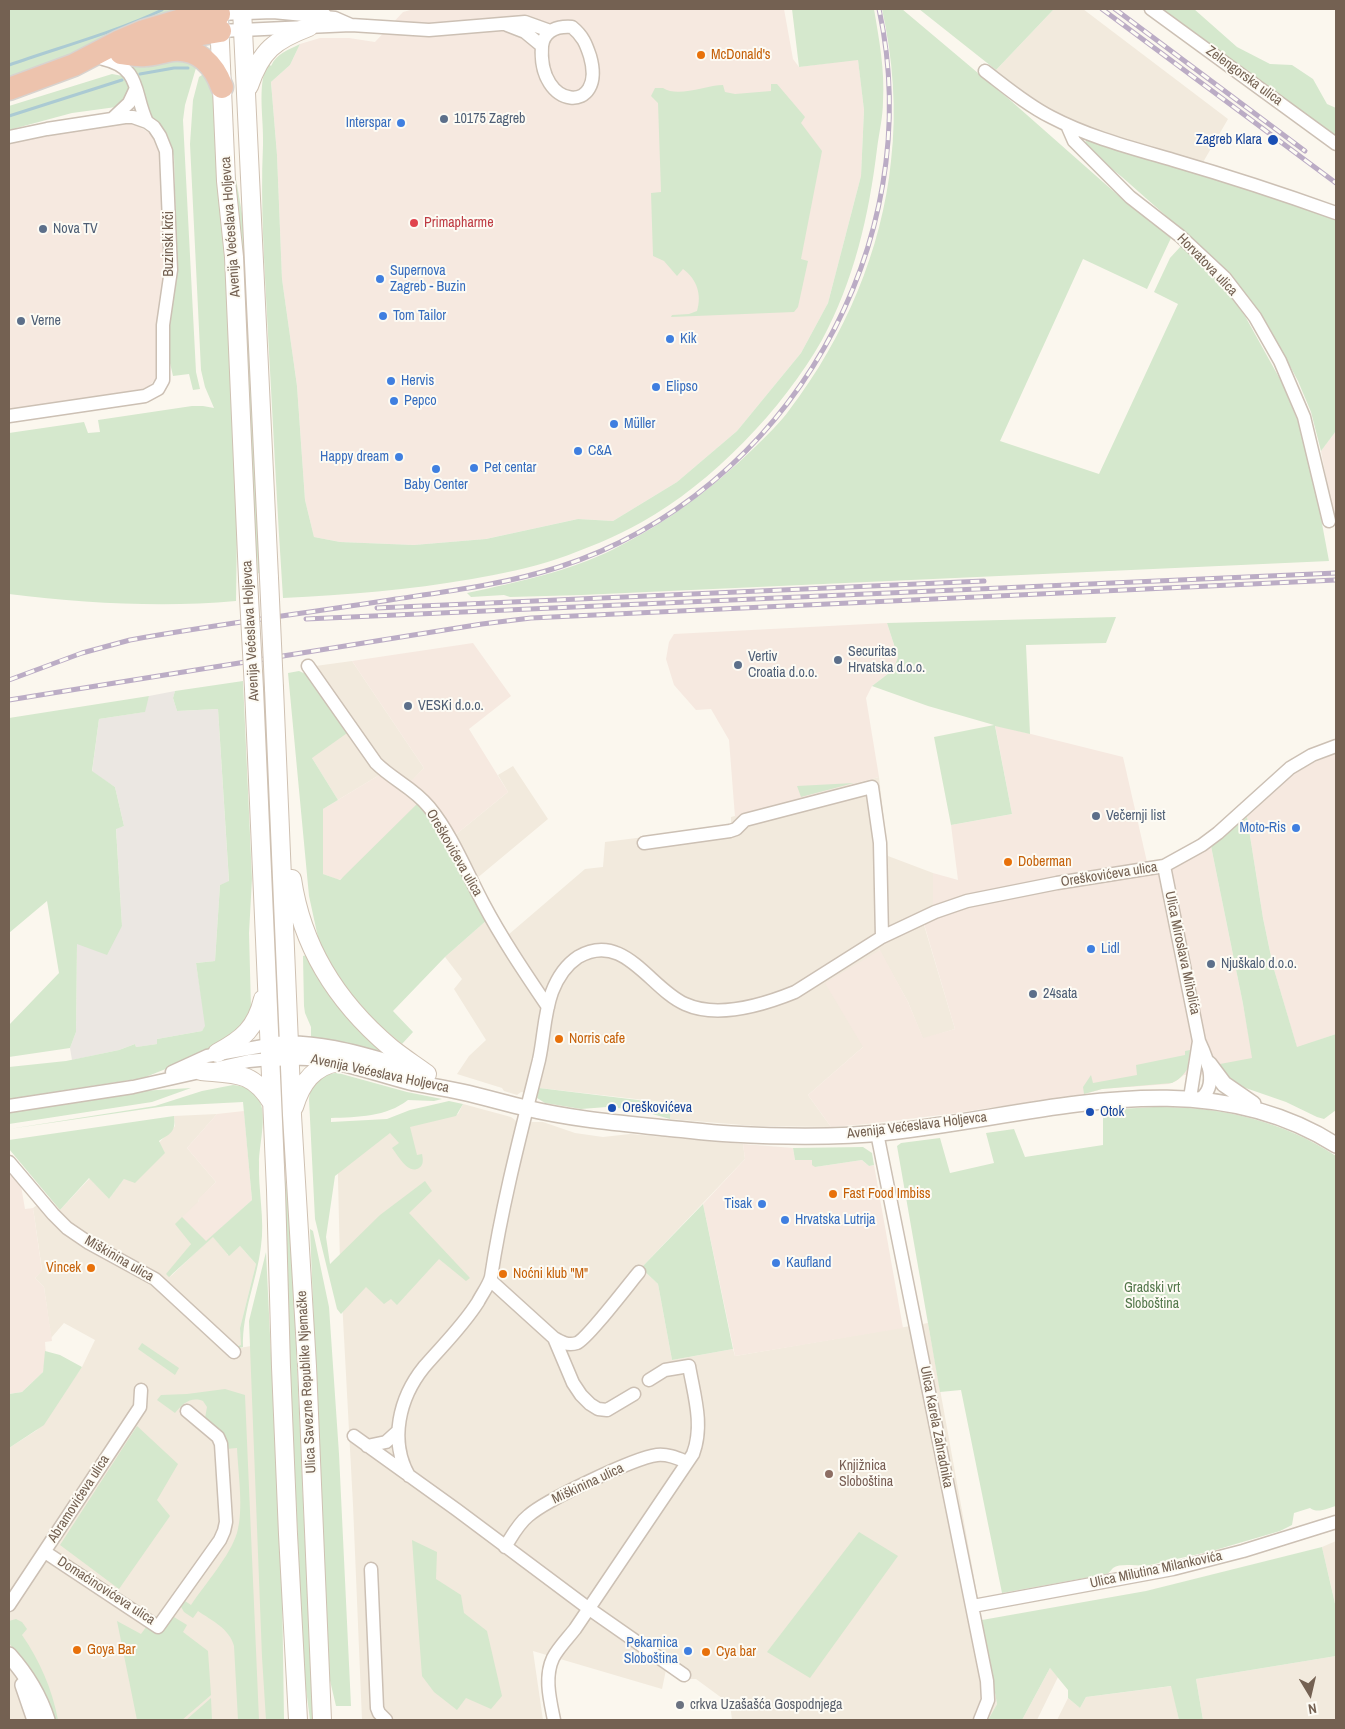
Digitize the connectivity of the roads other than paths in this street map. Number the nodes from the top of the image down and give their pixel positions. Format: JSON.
{"nodes":[{"id":1,"x":186,"y":9,"type":"edge"},
{"id":2,"x":299,"y":9,"type":"edge"},
{"id":3,"x":1151,"y":9,"type":"edge"},
{"id":4,"x":243,"y":17,"type":"edge"},
{"id":5,"x":219,"y":18,"type":"edge"},
{"id":6,"x":316,"y":22,"type":"junction"},
{"id":7,"x":506,"y":24,"type":"junction"},
{"id":8,"x":158,"y":27,"type":"junction"},
{"id":9,"x":550,"y":31,"type":"junction"},
{"id":10,"x":542,"y":46,"type":"junction"},
{"id":11,"x":112,"y":56,"type":"junction"},
{"id":12,"x":74,"y":65,"type":"junction"},
{"id":13,"x":985,"y":71,"type":"dead end"},
{"id":14,"x":136,"y":88,"type":"junction"},
{"id":15,"x":222,"y":88,"type":"junction"},
{"id":16,"x":9,"y":89,"type":"edge"},
{"id":17,"x":246,"y":96,"type":"junction"},
{"id":18,"x":111,"y":119,"type":"junction"},
{"id":19,"x":147,"y":122,"type":"junction"},
{"id":20,"x":1067,"y":125,"type":"junction"},
{"id":21,"x":9,"y":137,"type":"edge"},
{"id":22,"x":1336,"y":144,"type":"edge"},
{"id":23,"x":1336,"y":213,"type":"edge"},
{"id":24,"x":9,"y":416,"type":"edge"},
{"id":25,"x":1329,"y":521,"type":"dead end"},
{"id":26,"x":308,"y":666,"type":"dead end"},
{"id":27,"x":1336,"y":746,"type":"edge"},
{"id":28,"x":279,"y":813,"type":"junction"},
{"id":29,"x":644,"y":843,"type":"dead end"},
{"id":30,"x":1164,"y":866,"type":"junction"},
{"id":31,"x":882,"y":937,"type":"junction"},
{"id":32,"x":267,"y":984,"type":"junction"},
{"id":33,"x":548,"y":1007,"type":"junction"},
{"id":34,"x":1199,"y":1041,"type":"junction"},
{"id":35,"x":290,"y":1051,"type":"junction"},
{"id":36,"x":270,"y":1052,"type":"junction"},
{"id":37,"x":217,"y":1053,"type":"junction"},
{"id":38,"x":338,"y":1062,"type":"junction"},
{"id":39,"x":1209,"y":1064,"type":"junction"},
{"id":40,"x":201,"y":1071,"type":"junction"},
{"id":41,"x":427,"y":1074,"type":"junction"},
{"id":42,"x":154,"y":1081,"type":"junction"},
{"id":43,"x":461,"y":1091,"type":"junction"},
{"id":44,"x":1195,"y":1099,"type":"junction"},
{"id":45,"x":272,"y":1103,"type":"junction"},
{"id":46,"x":9,"y":1106,"type":"edge"},
{"id":47,"x":527,"y":1108,"type":"junction"},
{"id":48,"x":1267,"y":1113,"type":"junction"},
{"id":49,"x":292,"y":1115,"type":"junction"},
{"id":50,"x":877,"y":1134,"type":"junction"},
{"id":51,"x":1336,"y":1145,"type":"edge"},
{"id":52,"x":9,"y":1162,"type":"edge"},
{"id":53,"x":639,"y":1272,"type":"dead end"},
{"id":54,"x":490,"y":1280,"type":"junction"},
{"id":55,"x":554,"y":1338,"type":"junction"},
{"id":56,"x":234,"y":1352,"type":"dead end"},
{"id":57,"x":650,"y":1380,"type":"dead end"},
{"id":58,"x":141,"y":1390,"type":"dead end"},
{"id":59,"x":634,"y":1394,"type":"dead end"},
{"id":60,"x":187,"y":1411,"type":"dead end"},
{"id":61,"x":397,"y":1432,"type":"junction"},
{"id":62,"x":354,"y":1436,"type":"dead end"},
{"id":63,"x":367,"y":1446,"type":"junction"},
{"id":64,"x":687,"y":1462,"type":"junction"},
{"id":65,"x":409,"y":1476,"type":"junction"},
{"id":66,"x":1336,"y":1522,"type":"edge"},
{"id":67,"x":505,"y":1547,"type":"junction"},
{"id":68,"x":44,"y":1552,"type":"junction"},
{"id":69,"x":371,"y":1569,"type":"dead end"},
{"id":70,"x":9,"y":1605,"type":"edge"},
{"id":71,"x":973,"y":1606,"type":"junction"},
{"id":72,"x":588,"y":1608,"type":"junction"},
{"id":73,"x":10,"y":1656,"type":"edge"},
{"id":74,"x":684,"y":1675,"type":"dead end"},
{"id":75,"x":35,"y":1720,"type":"edge"},
{"id":76,"x":47,"y":1720,"type":"edge"},
{"id":77,"x":298,"y":1720,"type":"edge"},
{"id":78,"x":322,"y":1720,"type":"edge"},
{"id":79,"x":386,"y":1720,"type":"edge"},
{"id":80,"x":554,"y":1720,"type":"edge"},
{"id":81,"x":980,"y":1720,"type":"edge"}],
"edges":[{"from":1,"to":8,"type":"highway"},
{"from":2,"to":6,"type":"main road"},
{"from":3,"to":22,"type":"street","name":"Zelengorska ulica"},
{"from":4,"to":5,"type":"street"},
{"from":4,"to":5,"type":"street"},
{"from":4,"to":6,"type":"street"},
{"from":4,"to":6,"type":"street"},
{"from":4,"to":17,"type":"main road","name":"Avenija Većeslava Holjevca"},
{"from":5,"to":8,"type":"highway"},
{"from":5,"to":11,"type":"highway"},
{"from":5,"to":15,"type":"main road","name":"Avenija Većeslava Holjevca"},
{"from":6,"to":7,"type":"street"},
{"from":6,"to":17,"type":"main road"},
{"from":7,"to":9,"type":"street"},
{"from":7,"to":10,"type":"street"},
{"from":8,"to":12,"type":"highway"},
{"from":9,"to":10,"type":"street"},
{"from":9,"to":10,"type":"street"},
{"from":11,"to":12,"type":"highway"},
{"from":11,"to":14,"type":"street"},
{"from":11,"to":15,"type":"highway"},
{"from":12,"to":16,"type":"highway"},
{"from":13,"to":20,"type":"street"},
{"from":14,"to":18,"type":"street"},
{"from":14,"to":19,"type":"street"},
{"from":15,"to":32,"type":"main road","name":"Avenija Većeslava Holjevca","bridge":true},
{"from":17,"to":28,"type":"main road","name":"Avenija Većeslava Holjevca","bridge":true},
{"from":18,"to":19,"type":"street"},
{"from":18,"to":21,"type":"street"},
{"from":19,"to":24,"type":"street","name":"Buzinski krči"},
{"from":20,"to":23,"type":"street"},
{"from":20,"to":25,"type":"street","name":"Horvatova ulica"},
{"from":26,"to":33,"type":"street","name":"Oreškovićeva ulica"},
{"from":27,"to":30,"type":"street","name":"Oreškovićeva ulica"},
{"from":28,"to":35,"type":"main road","name":"Avenija Većeslava Holjevca"},
{"from":28,"to":41,"type":"main road"},
{"from":29,"to":31,"type":"street"},
{"from":30,"to":31,"type":"street","name":"Oreškovićeva ulica"},
{"from":30,"to":34,"type":"street","name":"Ulica Miroslava Miholića"},
{"from":31,"to":33,"type":"street","name":"Oreškovićeva ulica"},
{"from":32,"to":36,"type":"main road","name":"Avenija Većeslava Holjevca"},
{"from":32,"to":37,"type":"main road"},
{"from":33,"to":47,"type":"street","name":"Oreškovićeva ulica"},
{"from":34,"to":39,"type":"street","name":"Ulica Miroslava Miholića"},
{"from":34,"to":44,"type":"street","name":"Ulica Miroslava Miholića"},
{"from":35,"to":36,"type":"street"},
{"from":35,"to":38,"type":"street","name":"Avenija Većeslava Holjevca"},
{"from":35,"to":41,"type":"street","name":"Avenija Većeslava Holjevca"},
{"from":35,"to":49,"type":"main road","name":"Ulica Savezne Republike Njemačke"},
{"from":36,"to":37,"type":"street"},
{"from":36,"to":40,"type":"street"},
{"from":36,"to":45,"type":"main road","name":"Ulica Savezne Republike Njemačke"},
{"from":37,"to":42,"type":"street"},
{"from":38,"to":43,"type":"street","name":"Avenija Većeslava Holjevca"},
{"from":38,"to":49,"type":"main road"},
{"from":39,"to":44,"type":"street","name":"Ulica Miroslava Miholića"},
{"from":39,"to":48,"type":"street"},
{"from":40,"to":42,"type":"street"},
{"from":40,"to":45,"type":"main road"},
{"from":41,"to":43,"type":"street","name":"Avenija Većeslava Holjevca"},
{"from":42,"to":46,"type":"street"},
{"from":43,"to":47,"type":"street","name":"Avenija Većeslava Holjevca"},
{"from":44,"to":48,"type":"street","name":"Avenija Većeslava Holjevca"},
{"from":44,"to":50,"type":"street","name":"Avenija Većeslava Holjevca"},
{"from":45,"to":77,"type":"main road","name":"Ulica Savezne Republike Njemačke"},
{"from":47,"to":50,"type":"street","name":"Avenija Većeslava Holjevca"},
{"from":47,"to":54,"type":"street","name":"Oreškovićeva ulica"},
{"from":48,"to":51,"type":"street","name":"Avenija Većeslava Holjevca"},
{"from":49,"to":78,"type":"main road","name":"Ulica Savezne Republike Njemačke"},
{"from":50,"to":71,"type":"street","name":"Ulica Karela Zahradnika"},
{"from":52,"to":56,"type":"street","name":"Miškinina ulica"},
{"from":53,"to":55,"type":"street"},
{"from":54,"to":55,"type":"street"},
{"from":54,"to":61,"type":"street","name":"Oreškovićeva ulica"},
{"from":55,"to":59,"type":"street"},
{"from":57,"to":64,"type":"street"},
{"from":58,"to":68,"type":"street","name":"Abramovićeva ulica"},
{"from":60,"to":68,"type":"street","name":"Domaćinovićeva ulica"},
{"from":61,"to":63,"type":"street"},
{"from":61,"to":65,"type":"street","name":"Oreškovićeva ulica"},
{"from":62,"to":63,"type":"street"},
{"from":63,"to":65,"type":"street"},
{"from":64,"to":67,"type":"street","name":"Miškinina ulica"},
{"from":64,"to":72,"type":"street"},
{"from":65,"to":67,"type":"street"},
{"from":66,"to":71,"type":"street","name":"Ulica Milutina Milankovića"},
{"from":67,"to":72,"type":"street"},
{"from":68,"to":70,"type":"street","name":"Abramovićeva ulica"},
{"from":69,"to":79,"type":"street"},
{"from":71,"to":81,"type":"street","name":"Ulica Karela Zahradnika"},
{"from":72,"to":74,"type":"street"},
{"from":72,"to":80,"type":"street"},
{"from":73,"to":75,"type":"street"},
{"from":73,"to":76,"type":"street"}]}
